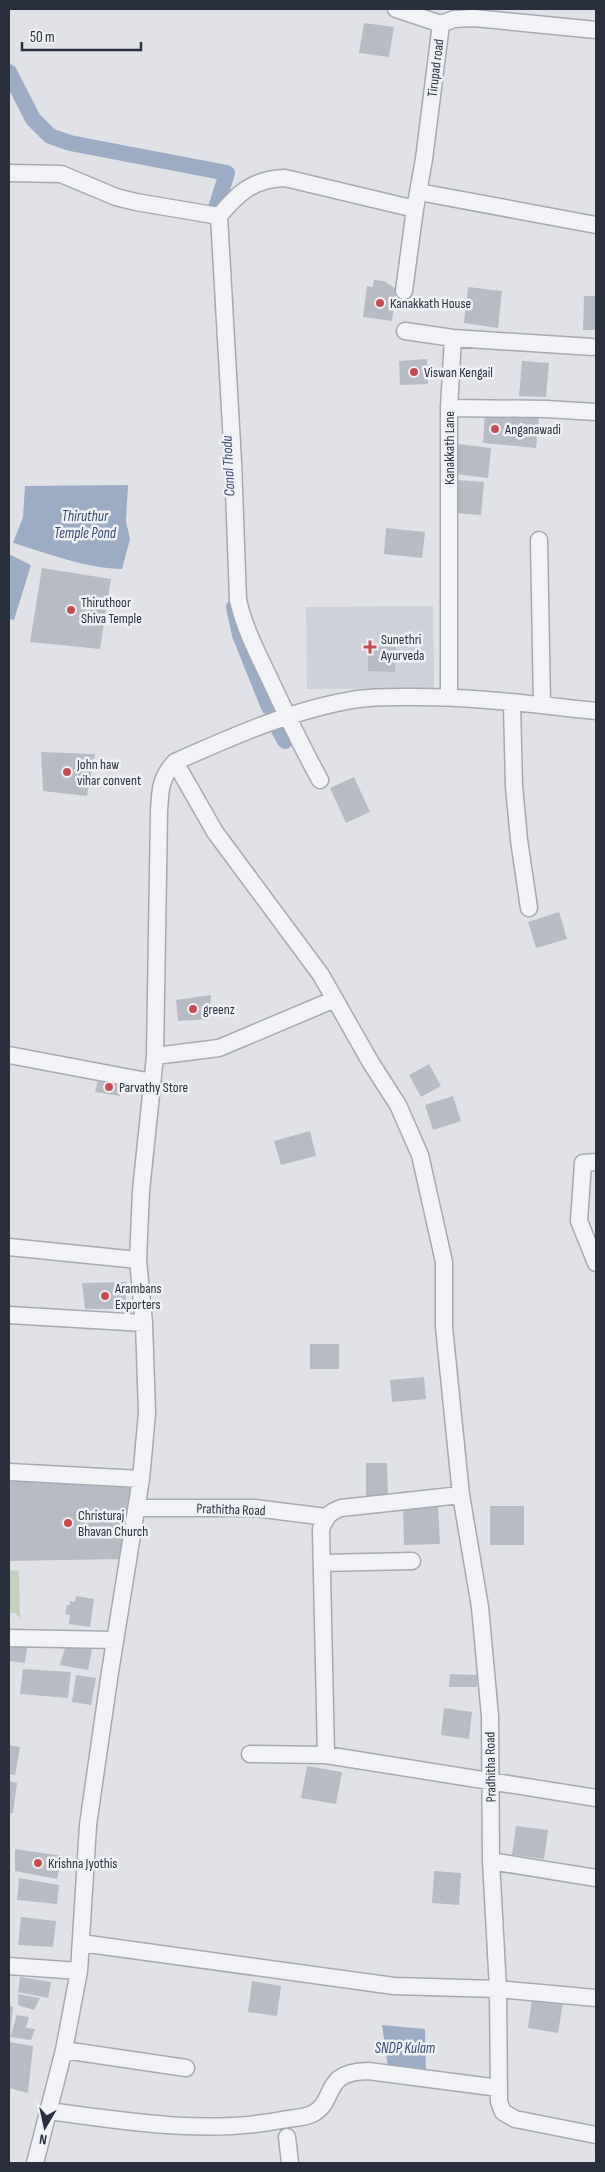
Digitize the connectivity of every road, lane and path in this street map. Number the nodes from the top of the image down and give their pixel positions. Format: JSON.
{"nodes":[{"id":1,"x":396,"y":9,"type":"edge"},
{"id":2,"x":511,"y":16,"type":"edge"},
{"id":3,"x":441,"y":24,"type":"junction"},
{"id":4,"x":596,"y":30,"type":"edge"},
{"id":5,"x":9,"y":173,"type":"edge"},
{"id":6,"x":419,"y":192,"type":"junction"},
{"id":7,"x":415,"y":209,"type":"junction"},
{"id":8,"x":219,"y":216,"type":"junction"},
{"id":9,"x":596,"y":224,"type":"edge"},
{"id":10,"x":404,"y":291,"type":"dead end"},
{"id":11,"x":405,"y":331,"type":"dead end"},
{"id":12,"x":453,"y":338,"type":"junction"},
{"id":13,"x":592,"y":347,"type":"dead end"},
{"id":14,"x":449,"y":408,"type":"junction"},
{"id":15,"x":596,"y":412,"type":"edge"},
{"id":16,"x":539,"y":540,"type":"dead end"},
{"id":17,"x":449,"y":697,"type":"junction"},
{"id":18,"x":512,"y":703,"type":"junction"},
{"id":19,"x":542,"y":705,"type":"junction"},
{"id":20,"x":596,"y":711,"type":"edge"},
{"id":21,"x":287,"y":717,"type":"junction"},
{"id":22,"x":175,"y":762,"type":"junction"},
{"id":23,"x":320,"y":780,"type":"dead end"},
{"id":24,"x":529,"y":908,"type":"dead end"},
{"id":25,"x":335,"y":999,"type":"junction"},
{"id":26,"x":9,"y":1054,"type":"edge"},
{"id":27,"x":155,"y":1056,"type":"junction"},
{"id":28,"x":152,"y":1082,"type":"junction"},
{"id":29,"x":596,"y":1162,"type":"edge"},
{"id":30,"x":9,"y":1247,"type":"edge"},
{"id":31,"x":138,"y":1260,"type":"junction"},
{"id":32,"x":596,"y":1263,"type":"edge"},
{"id":33,"x":9,"y":1316,"type":"edge"},
{"id":34,"x":144,"y":1323,"type":"junction"},
{"id":35,"x":9,"y":1472,"type":"edge"},
{"id":36,"x":141,"y":1479,"type":"junction"},
{"id":37,"x":461,"y":1495,"type":"junction"},
{"id":38,"x":137,"y":1508,"type":"junction"},
{"id":39,"x":326,"y":1517,"type":"junction"},
{"id":40,"x":412,"y":1561,"type":"dead end"},
{"id":41,"x":322,"y":1563,"type":"junction"},
{"id":42,"x":9,"y":1638,"type":"edge"},
{"id":43,"x":115,"y":1640,"type":"junction"},
{"id":44,"x":250,"y":1754,"type":"dead end"},
{"id":45,"x":326,"y":1755,"type":"junction"},
{"id":46,"x":490,"y":1783,"type":"junction"},
{"id":47,"x":596,"y":1798,"type":"edge"},
{"id":48,"x":491,"y":1861,"type":"junction"},
{"id":49,"x":596,"y":1878,"type":"edge"},
{"id":50,"x":81,"y":1943,"type":"junction"},
{"id":51,"x":9,"y":1966,"type":"edge"},
{"id":52,"x":79,"y":1971,"type":"junction"},
{"id":53,"x":498,"y":1989,"type":"junction"},
{"id":54,"x":596,"y":1998,"type":"edge"},
{"id":55,"x":64,"y":2050,"type":"junction"},
{"id":56,"x":186,"y":2068,"type":"dead end"},
{"id":57,"x":500,"y":2088,"type":"junction"},
{"id":58,"x":48,"y":2111,"type":"junction"},
{"id":59,"x":596,"y":2135,"type":"edge"},
{"id":60,"x":287,"y":2137,"type":"dead end"},
{"id":61,"x":35,"y":2163,"type":"edge"},
{"id":62,"x":290,"y":2163,"type":"edge"}],
"edges":[{"from":1,"to":3,"type":"street"},
{"from":2,"to":3,"type":"street","name":"Tirupad road"},
{"from":2,"to":4,"type":"street","name":"Tirupad road"},
{"from":3,"to":6,"type":"street","name":"Tirupad road"},
{"from":5,"to":8,"type":"street"},
{"from":6,"to":7,"type":"street","name":"Tirupad road"},
{"from":6,"to":9,"type":"street"},
{"from":7,"to":8,"type":"street"},
{"from":7,"to":10,"type":"street","name":"Tirupad road"},
{"from":8,"to":21,"type":"street"},
{"from":11,"to":12,"type":"street"},
{"from":12,"to":13,"type":"street"},
{"from":12,"to":14,"type":"street","name":"Kanakkath Lane"},
{"from":14,"to":15,"type":"street"},
{"from":14,"to":17,"type":"street","name":"Kanakkath Lane"},
{"from":16,"to":19,"type":"street"},
{"from":17,"to":18,"type":"street"},
{"from":17,"to":21,"type":"street"},
{"from":18,"to":19,"type":"street"},
{"from":18,"to":24,"type":"street"},
{"from":19,"to":20,"type":"street"},
{"from":21,"to":22,"type":"street"},
{"from":21,"to":23,"type":"street"},
{"from":22,"to":25,"type":"street","name":"Pradhitha Road"},
{"from":22,"to":27,"type":"street"},
{"from":25,"to":27,"type":"street"},
{"from":25,"to":37,"type":"street","name":"Pradhitha Road"},
{"from":26,"to":28,"type":"street"},
{"from":27,"to":28,"type":"street"},
{"from":28,"to":31,"type":"street"},
{"from":29,"to":32,"type":"street"},
{"from":30,"to":31,"type":"street"},
{"from":31,"to":34,"type":"street"},
{"from":33,"to":34,"type":"street"},
{"from":34,"to":36,"type":"street"},
{"from":35,"to":36,"type":"street"},
{"from":36,"to":38,"type":"street"},
{"from":37,"to":39,"type":"street"},
{"from":37,"to":46,"type":"street","name":"Pradhitha Road"},
{"from":38,"to":39,"type":"street","name":"Prathitha Road"},
{"from":38,"to":43,"type":"street"},
{"from":39,"to":41,"type":"street"},
{"from":40,"to":41,"type":"street"},
{"from":41,"to":45,"type":"street"},
{"from":42,"to":43,"type":"street"},
{"from":43,"to":50,"type":"street"},
{"from":44,"to":45,"type":"street"},
{"from":45,"to":46,"type":"street"},
{"from":46,"to":47,"type":"street"},
{"from":46,"to":48,"type":"street","name":"Pradhitha Road"},
{"from":48,"to":49,"type":"street"},
{"from":48,"to":53,"type":"street","name":"Pradhitha Road"},
{"from":50,"to":52,"type":"street"},
{"from":50,"to":53,"type":"street"},
{"from":51,"to":52,"type":"street"},
{"from":52,"to":55,"type":"street"},
{"from":53,"to":54,"type":"street"},
{"from":53,"to":57,"type":"street","name":"Pradhitha Road"},
{"from":55,"to":56,"type":"street"},
{"from":55,"to":58,"type":"street"},
{"from":57,"to":58,"type":"street"},
{"from":57,"to":59,"type":"street","name":"Pradhitha Road"},
{"from":58,"to":61,"type":"street"},
{"from":60,"to":62,"type":"street"}]}
